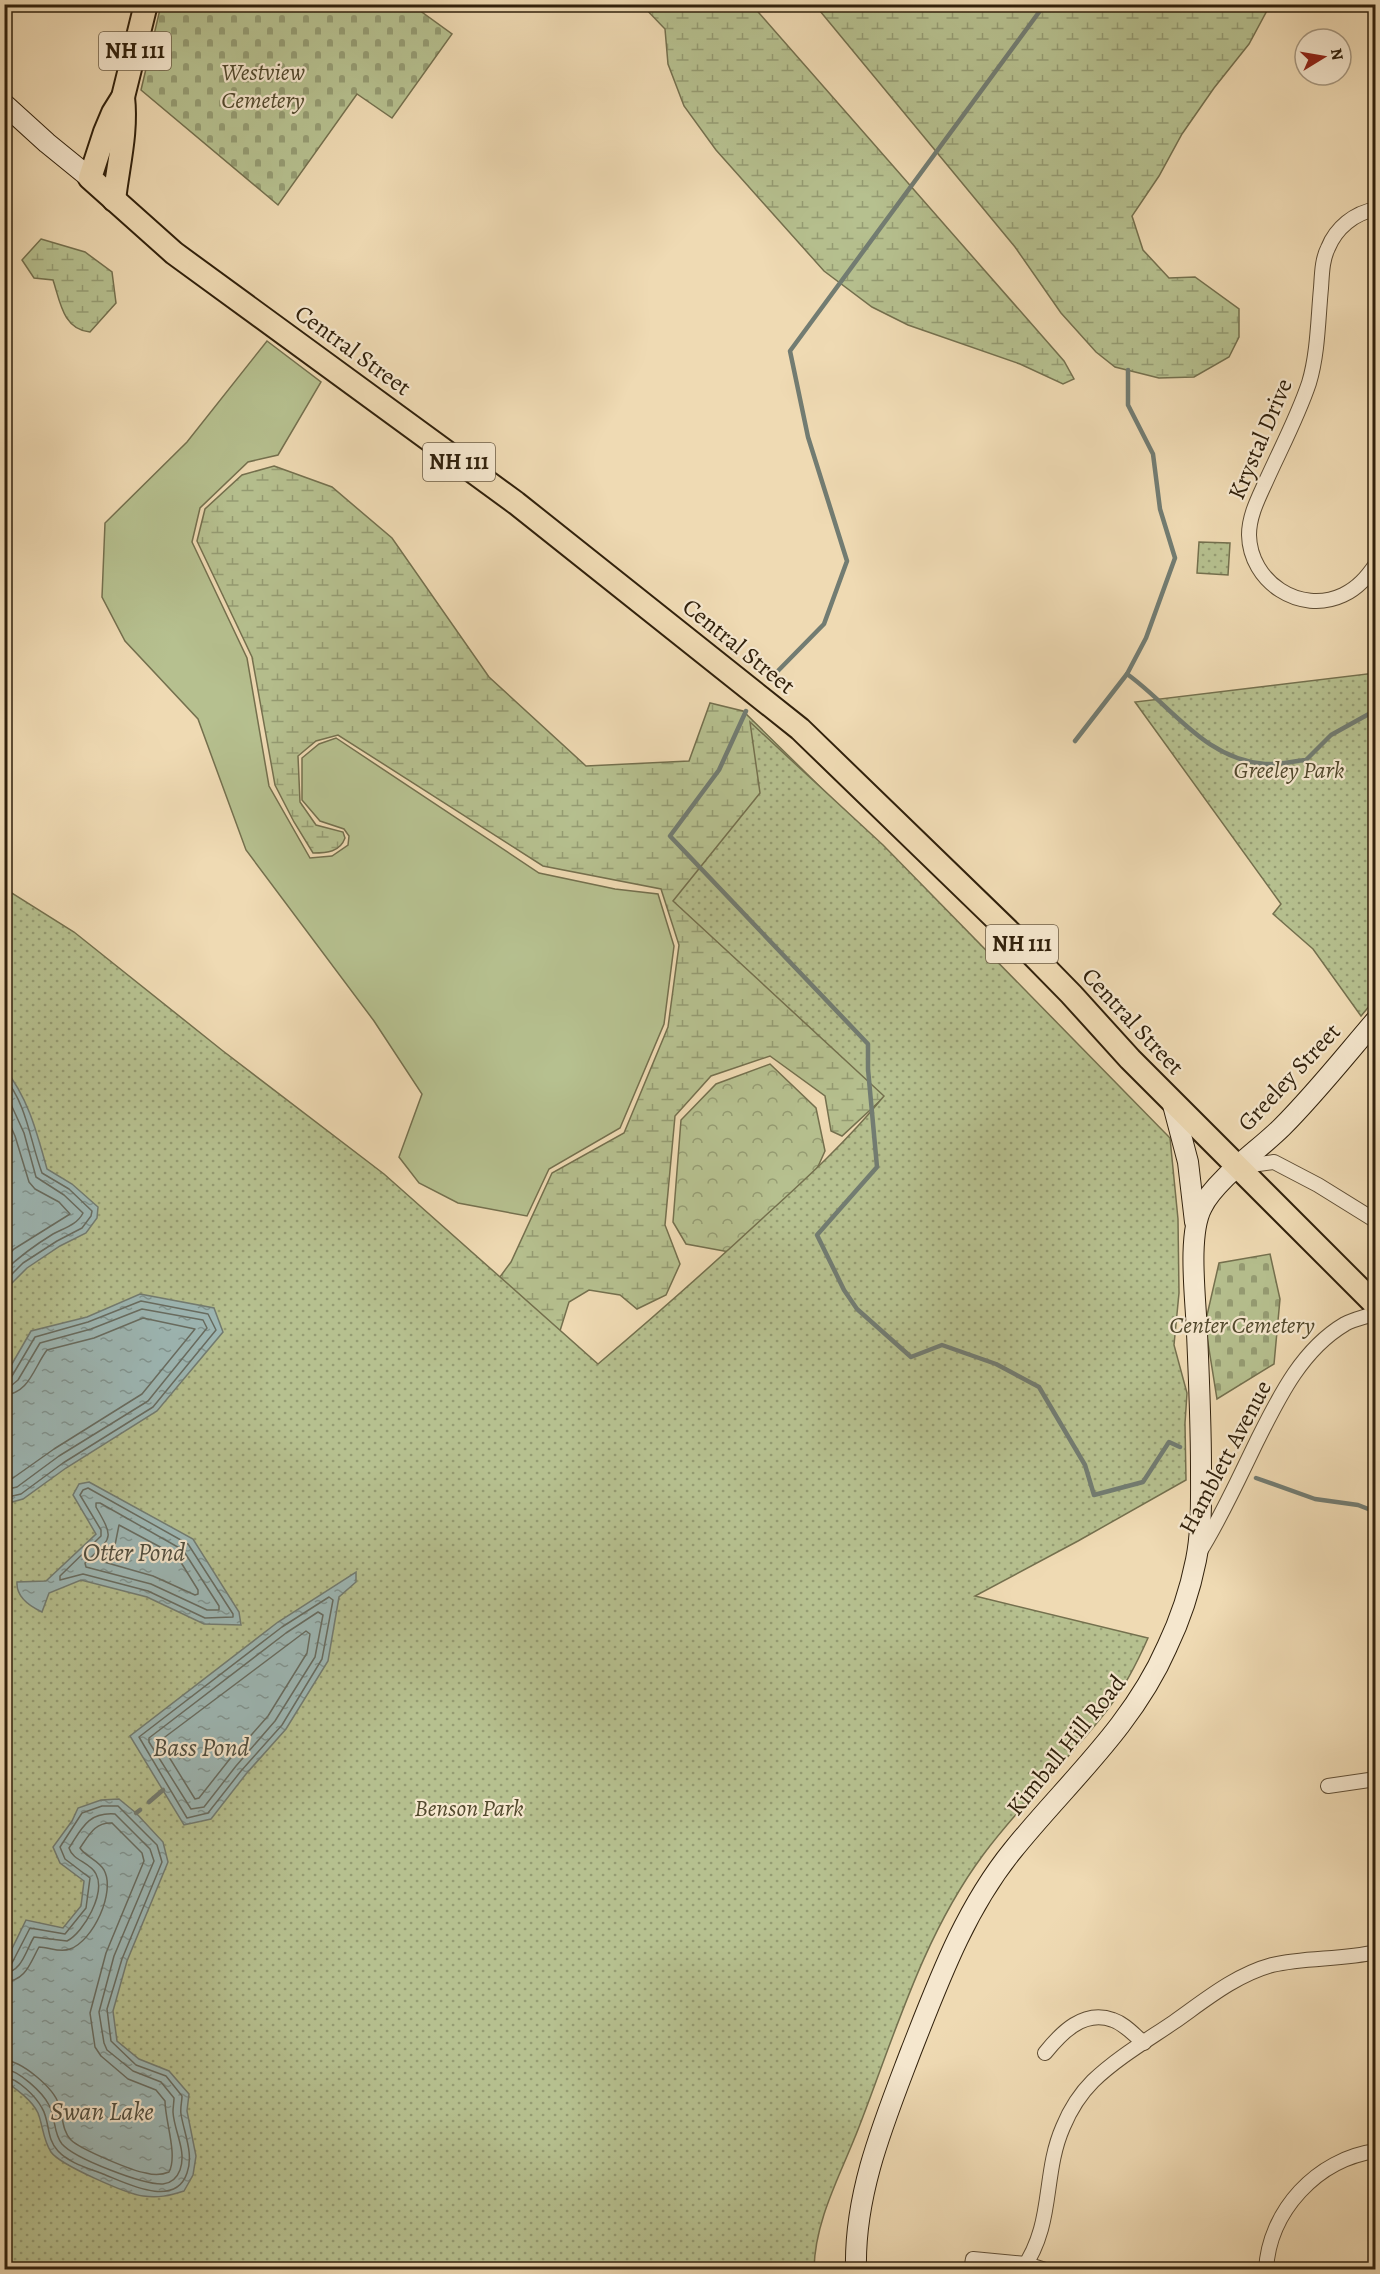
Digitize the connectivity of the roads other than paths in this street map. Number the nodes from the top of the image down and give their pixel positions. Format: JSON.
{"nodes":[{"id":1,"x":146,"y":4,"type":"edge"},
{"id":2,"x":123,"y":97,"type":"junction"},
{"id":3,"x":4,"y":104,"type":"edge"},
{"id":4,"x":90,"y":178,"type":"junction"},
{"id":5,"x":114,"y":200,"type":"junction"},
{"id":6,"x":1376,"y":209,"type":"edge"},
{"id":7,"x":1376,"y":564,"type":"edge"},
{"id":8,"x":1376,"y":1020,"type":"edge"},
{"id":9,"x":1172,"y":1101,"type":"junction"},
{"id":10,"x":1237,"y":1167,"type":"junction"},
{"id":11,"x":1376,"y":1221,"type":"edge"},
{"id":12,"x":1196,"y":1230,"type":"junction"},
{"id":13,"x":1376,"y":1305,"type":"edge"},
{"id":14,"x":1376,"y":1313,"type":"edge"},
{"id":15,"x":1197,"y":1557,"type":"junction"},
{"id":16,"x":1376,"y":1779,"type":"edge"},
{"id":17,"x":1328,"y":1786,"type":"dead end"},
{"id":18,"x":1375,"y":1953,"type":"edge"},
{"id":19,"x":1144,"y":2043,"type":"junction"},
{"id":20,"x":1045,"y":2053,"type":"dead end"},
{"id":21,"x":1376,"y":2151,"type":"edge"},
{"id":22,"x":1024,"y":2267,"type":"edge"},
{"id":23,"x":856,"y":2270,"type":"edge"},
{"id":24,"x":971,"y":2270,"type":"edge"},
{"id":25,"x":1045,"y":2270,"type":"edge"},
{"id":26,"x":1266,"y":2270,"type":"edge"}],
"edges":[{"from":1,"to":2,"type":"main road","number":"NH 111"},
{"from":2,"to":4,"type":"main road","number":"NH 111"},
{"from":2,"to":5,"type":"main road","number":"NH 111"},
{"from":3,"to":4,"type":"street","name":"Central Street"},
{"from":4,"to":5,"type":"main road","name":"Central Street","number":"NH 111"},
{"from":5,"to":9,"type":"main road","name":"Central Street","number":"NH 111"},
{"from":6,"to":7,"type":"street","name":"Krystal Drive"},
{"from":8,"to":10,"type":"street","name":"Greeley Street"},
{"from":9,"to":10,"type":"main road","name":"Central Street","number":"NH 111"},
{"from":9,"to":12,"type":"street"},
{"from":10,"to":11,"type":"street"},
{"from":10,"to":12,"type":"street","name":"Kimball Hill Road"},
{"from":10,"to":13,"type":"main road","name":"Central Street","number":"NH 111"},
{"from":12,"to":15,"type":"street","name":"Kimball Hill Road"},
{"from":14,"to":15,"type":"street","name":"Hamblett Avenue"},
{"from":15,"to":23,"type":"street","name":"Kimball Hill Road"},
{"from":16,"to":17,"type":"street"},
{"from":18,"to":19,"type":"street"},
{"from":19,"to":20,"type":"street"},
{"from":19,"to":22,"type":"street"},
{"from":21,"to":26,"type":"street"},
{"from":22,"to":24,"type":"street"},
{"from":22,"to":25,"type":"street"}]}
